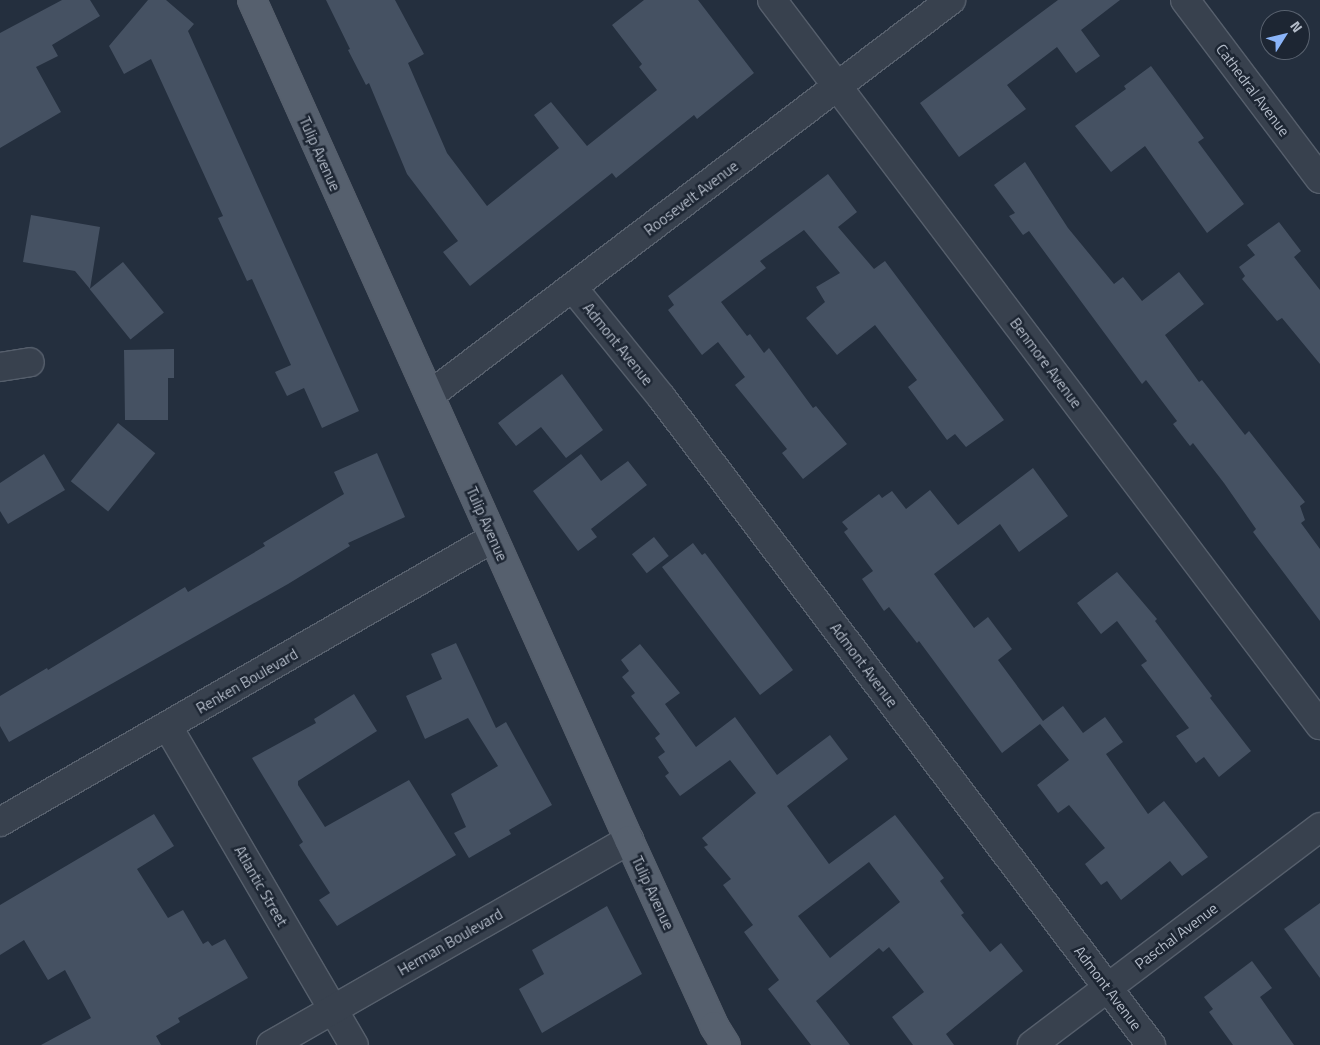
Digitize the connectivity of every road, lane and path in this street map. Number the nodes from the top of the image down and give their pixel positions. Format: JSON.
{"nodes":[{"id":1,"x":252,"y":0,"type":"edge"},
{"id":2,"x":772,"y":0,"type":"edge"},
{"id":3,"x":951,"y":0,"type":"edge"},
{"id":4,"x":1185,"y":0,"type":"edge"},
{"id":5,"x":837,"y":87,"type":"junction"},
{"id":6,"x":1320,"y":179,"type":"edge"},
{"id":7,"x":572,"y":288,"type":"junction"},
{"id":8,"x":30,"y":362,"type":"dead end"},
{"id":9,"x":0,"y":367,"type":"edge"},
{"id":10,"x":430,"y":395,"type":"junction"},
{"id":11,"x":493,"y":538,"type":"junction"},
{"id":12,"x":1320,"y":725,"type":"edge"},
{"id":13,"x":168,"y":727,"type":"junction"},
{"id":14,"x":0,"y":822,"type":"edge"},
{"id":15,"x":1320,"y":827,"type":"edge"},
{"id":16,"x":629,"y":840,"type":"junction"},
{"id":17,"x":1108,"y":988,"type":"junction"},
{"id":18,"x":332,"y":1010,"type":"junction"},
{"id":19,"x":271,"y":1045,"type":"edge"},
{"id":20,"x":354,"y":1045,"type":"edge"},
{"id":21,"x":726,"y":1045,"type":"edge"},
{"id":22,"x":1032,"y":1045,"type":"edge"},
{"id":23,"x":1151,"y":1045,"type":"edge"}],
"edges":[{"from":1,"to":10,"type":"main road","name":"Tulip Avenue"},
{"from":2,"to":5,"type":"street","name":"Benmore Avenue"},
{"from":3,"to":5,"type":"street","name":"Roosevelt Avenue"},
{"from":4,"to":6,"type":"street","name":"Cathedral Avenue"},
{"from":5,"to":7,"type":"street","name":"Roosevelt Avenue"},
{"from":5,"to":12,"type":"street","name":"Benmore Avenue"},
{"from":7,"to":10,"type":"street","name":"Roosevelt Avenue"},
{"from":7,"to":17,"type":"street","name":"Admont Avenue"},
{"from":8,"to":9,"type":"street"},
{"from":10,"to":11,"type":"main road","name":"Tulip Avenue"},
{"from":11,"to":13,"type":"street","name":"Renken Boulevard"},
{"from":11,"to":16,"type":"main road","name":"Tulip Avenue"},
{"from":13,"to":14,"type":"street","name":"Renken Boulevard"},
{"from":13,"to":18,"type":"street","name":"Atlantic Street"},
{"from":15,"to":17,"type":"street","name":"Paschal Avenue"},
{"from":16,"to":18,"type":"street","name":"Herman Boulevard"},
{"from":16,"to":21,"type":"main road","name":"Tulip Avenue"},
{"from":17,"to":22,"type":"street","name":"Paschal Avenue"},
{"from":17,"to":23,"type":"street","name":"Admont Avenue"},
{"from":18,"to":19,"type":"street","name":"Herman Boulevard"},
{"from":18,"to":20,"type":"street","name":"Atlantic Street"}]}
